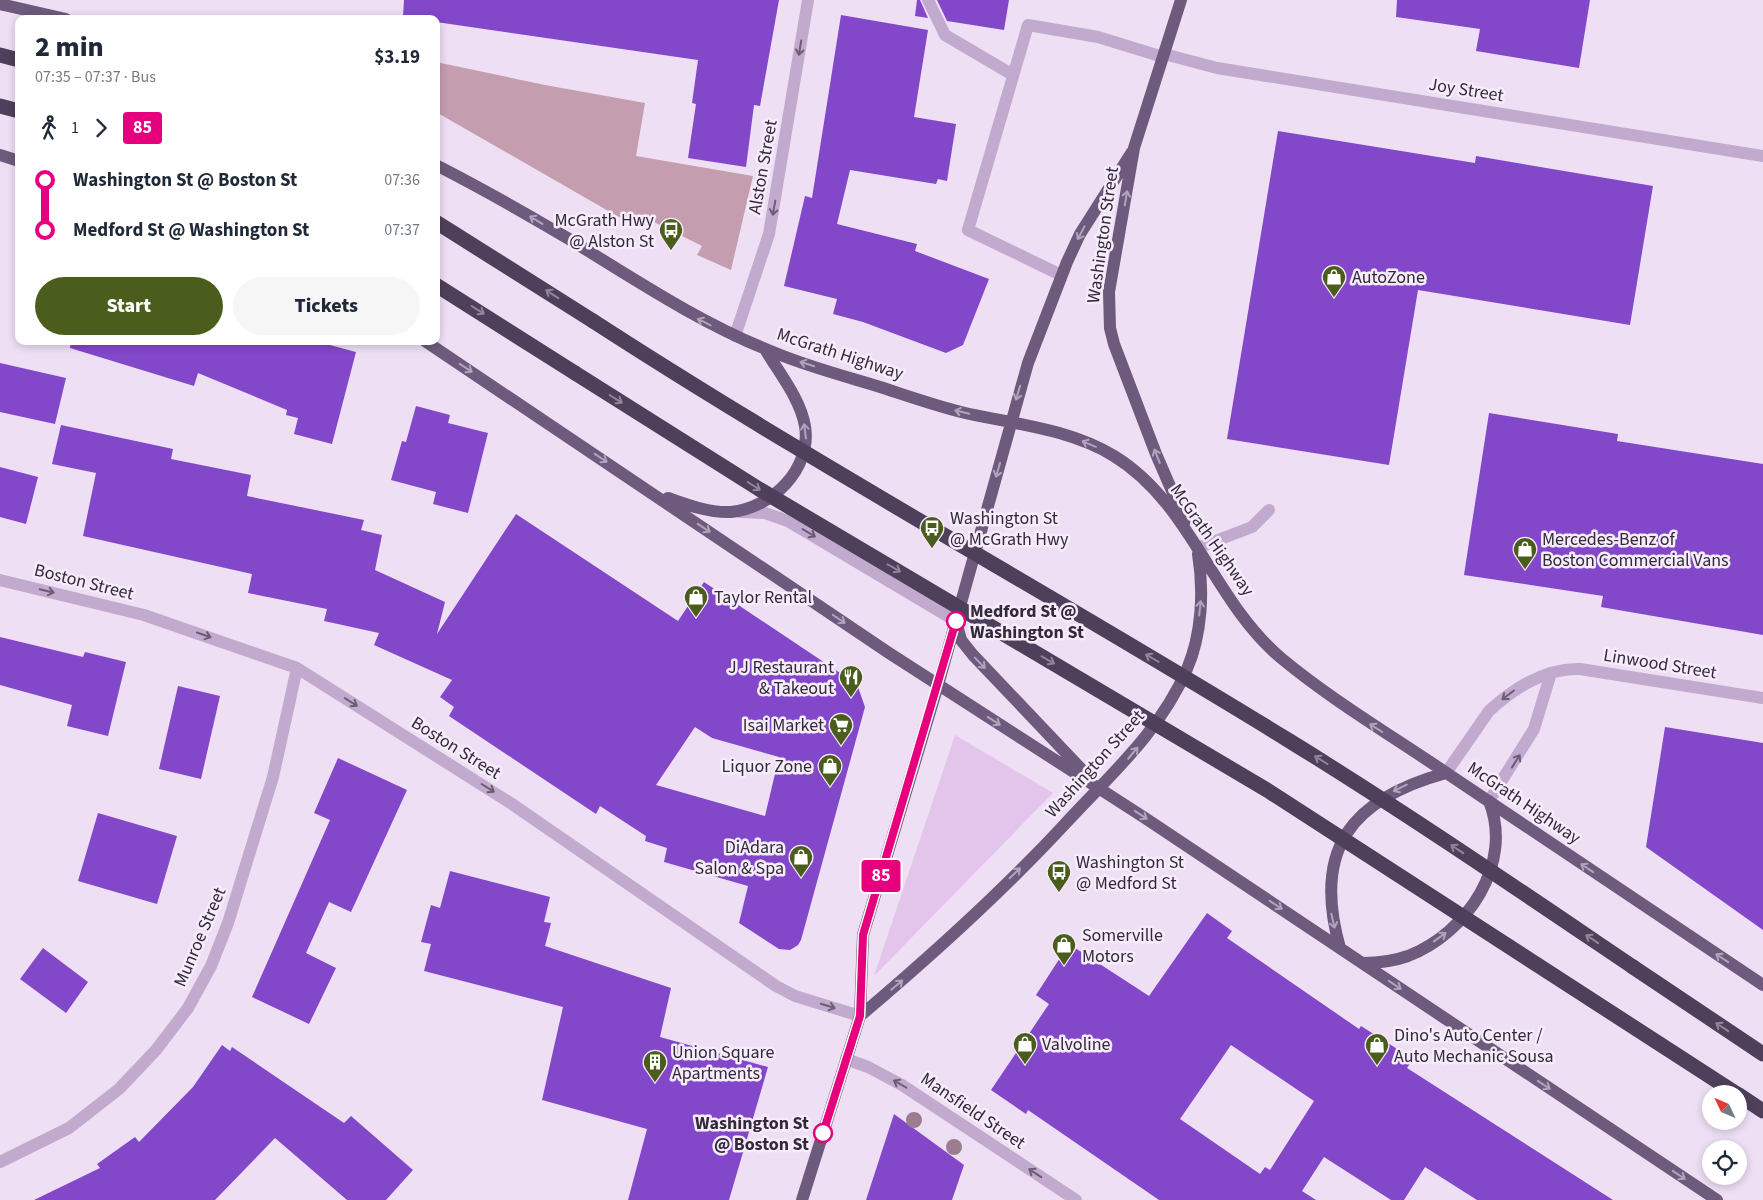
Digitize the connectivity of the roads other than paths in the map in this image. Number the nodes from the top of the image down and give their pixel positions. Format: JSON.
{"nodes":[{"id":1,"x":808,"y":0,"type":"edge"},
{"id":2,"x":928,"y":0,"type":"edge"},
{"id":3,"x":1180,"y":0,"type":"edge"},
{"id":4,"x":0,"y":4,"type":"edge"},
{"id":5,"x":48,"y":15,"type":"edge"},
{"id":6,"x":0,"y":55,"type":"edge"},
{"id":7,"x":1163,"y":55,"type":"junction"},
{"id":8,"x":15,"y":59,"type":"edge"},
{"id":9,"x":1013,"y":75,"type":"junction"},
{"id":10,"x":0,"y":106,"type":"edge"},
{"id":11,"x":15,"y":110,"type":"edge"},
{"id":12,"x":1134,"y":148,"type":"junction"},
{"id":13,"x":0,"y":155,"type":"edge"},
{"id":14,"x":1763,"y":156,"type":"edge"},
{"id":15,"x":15,"y":159,"type":"edge"},
{"id":16,"x":440,"y":167,"type":"edge"},
{"id":17,"x":440,"y":225,"type":"edge"},
{"id":18,"x":1062,"y":275,"type":"junction"},
{"id":19,"x":440,"y":288,"type":"edge"},
{"id":20,"x":735,"y":336,"type":"junction"},
{"id":21,"x":431,"y":345,"type":"edge"},
{"id":22,"x":765,"y":349,"type":"junction"},
{"id":23,"x":1009,"y":422,"type":"junction"},
{"id":24,"x":635,"y":481,"type":"junction"},
{"id":25,"x":1269,"y":510,"type":"dead end"},
{"id":26,"x":730,"y":512,"type":"junction"},
{"id":27,"x":1197,"y":548,"type":"junction"},
{"id":28,"x":0,"y":580,"type":"edge"},
{"id":29,"x":956,"y":621,"type":"junction"},
{"id":30,"x":297,"y":668,"type":"junction"},
{"id":31,"x":1551,"y":673,"type":"junction"},
{"id":32,"x":938,"y":685,"type":"junction"},
{"id":33,"x":1763,"y":698,"type":"edge"},
{"id":34,"x":1446,"y":773,"type":"junction"},
{"id":35,"x":1100,"y":789,"type":"junction"},
{"id":36,"x":1489,"y":802,"type":"junction"},
{"id":37,"x":1340,"y":948,"type":"junction"},
{"id":38,"x":1363,"y":963,"type":"junction"},
{"id":39,"x":1763,"y":985,"type":"edge"},
{"id":40,"x":860,"y":1016,"type":"junction"},
{"id":41,"x":1763,"y":1054,"type":"edge"},
{"id":42,"x":846,"y":1059,"type":"junction"},
{"id":43,"x":1724,"y":1085,"type":"edge"},
{"id":44,"x":1748,"y":1101,"type":"edge"},
{"id":45,"x":1763,"y":1111,"type":"edge"},
{"id":46,"x":0,"y":1162,"type":"edge"},
{"id":47,"x":802,"y":1200,"type":"edge"},
{"id":48,"x":1076,"y":1200,"type":"edge"},
{"id":49,"x":1717,"y":1200,"type":"edge"}],
"edges":[{"from":1,"to":20,"type":"street","name":"Alston Street","one_way":true},
{"from":2,"to":9,"type":"street"},
{"from":3,"to":7,"type":"main road","name":"Washington Street"},
{"from":4,"to":5,"type":"main road"},
{"from":6,"to":8,"type":"highway"},
{"from":7,"to":9,"type":"street","name":"Joy Street"},
{"from":7,"to":12,"type":"main road","name":"Washington Street"},
{"from":7,"to":14,"type":"street","name":"Joy Street"},
{"from":9,"to":18,"type":"street"},
{"from":10,"to":11,"type":"highway"},
{"from":12,"to":18,"type":"main road","name":"Washington Street","one_way":true},
{"from":27,"to":12,"type":"main road","name":"Washington Street","one_way":true},
{"from":13,"to":15,"type":"main road"},
{"from":20,"to":16,"type":"main road","name":"McGrath Highway","one_way":true},
{"from":41,"to":17,"type":"highway","one_way":true,"bridge":true},
{"from":18,"to":23,"type":"main road","name":"Washington Street","one_way":true},
{"from":19,"to":43,"type":"highway","one_way":true,"bridge":true},
{"from":20,"to":22,"type":"main road","name":"McGrath Highway"},
{"from":21,"to":24,"type":"main road","one_way":true},
{"from":23,"to":22,"type":"main road","name":"McGrath Highway","one_way":true},
{"from":26,"to":22,"type":"main road","one_way":true},
{"from":27,"to":23,"type":"main road","name":"McGrath Highway","one_way":true},
{"from":23,"to":29,"type":"main road","name":"Washington Street","one_way":true},
{"from":24,"to":26,"type":"main road"},
{"from":24,"to":32,"type":"main road","one_way":true},
{"from":25,"to":27,"type":"street"},
{"from":26,"to":29,"type":"street","one_way":true},
{"from":34,"to":27,"type":"main road","name":"McGrath Highway","one_way":true},
{"from":35,"to":27,"type":"main road","name":"Washington Street","one_way":true},
{"from":28,"to":30,"type":"street","name":"Boston Street","one_way":true},
{"from":29,"to":32,"type":"main road","name":"Washington Street"},
{"from":29,"to":35,"type":"main road","one_way":true},
{"from":30,"to":40,"type":"street","name":"Boston Street","one_way":true},
{"from":30,"to":46,"type":"street","name":"Munroe Street"},
{"from":31,"to":33,"type":"street","name":"Linwood Street"},
{"from":31,"to":34,"type":"street","name":"Linwood Street","one_way":true},
{"from":36,"to":31,"type":"street","one_way":true},
{"from":32,"to":35,"type":"main road","one_way":true},
{"from":32,"to":40,"type":"main road","name":"Washington Street"},
{"from":34,"to":36,"type":"main road","name":"McGrath Highway"},
{"from":34,"to":37,"type":"main road","one_way":true},
{"from":35,"to":37,"type":"main road","one_way":true},
{"from":40,"to":35,"type":"main road","name":"Washington Street","one_way":true},
{"from":38,"to":36,"type":"main road","one_way":true},
{"from":39,"to":36,"type":"main road","name":"McGrath Highway","one_way":true},
{"from":37,"to":38,"type":"main road"},
{"from":38,"to":49,"type":"main road","one_way":true},
{"from":40,"to":42,"type":"main road","name":"Washington Street"},
{"from":42,"to":47,"type":"main road","name":"Washington Street"},
{"from":48,"to":42,"type":"street","name":"Mansfield Street","one_way":true},
{"from":44,"to":45,"type":"highway"}]}
